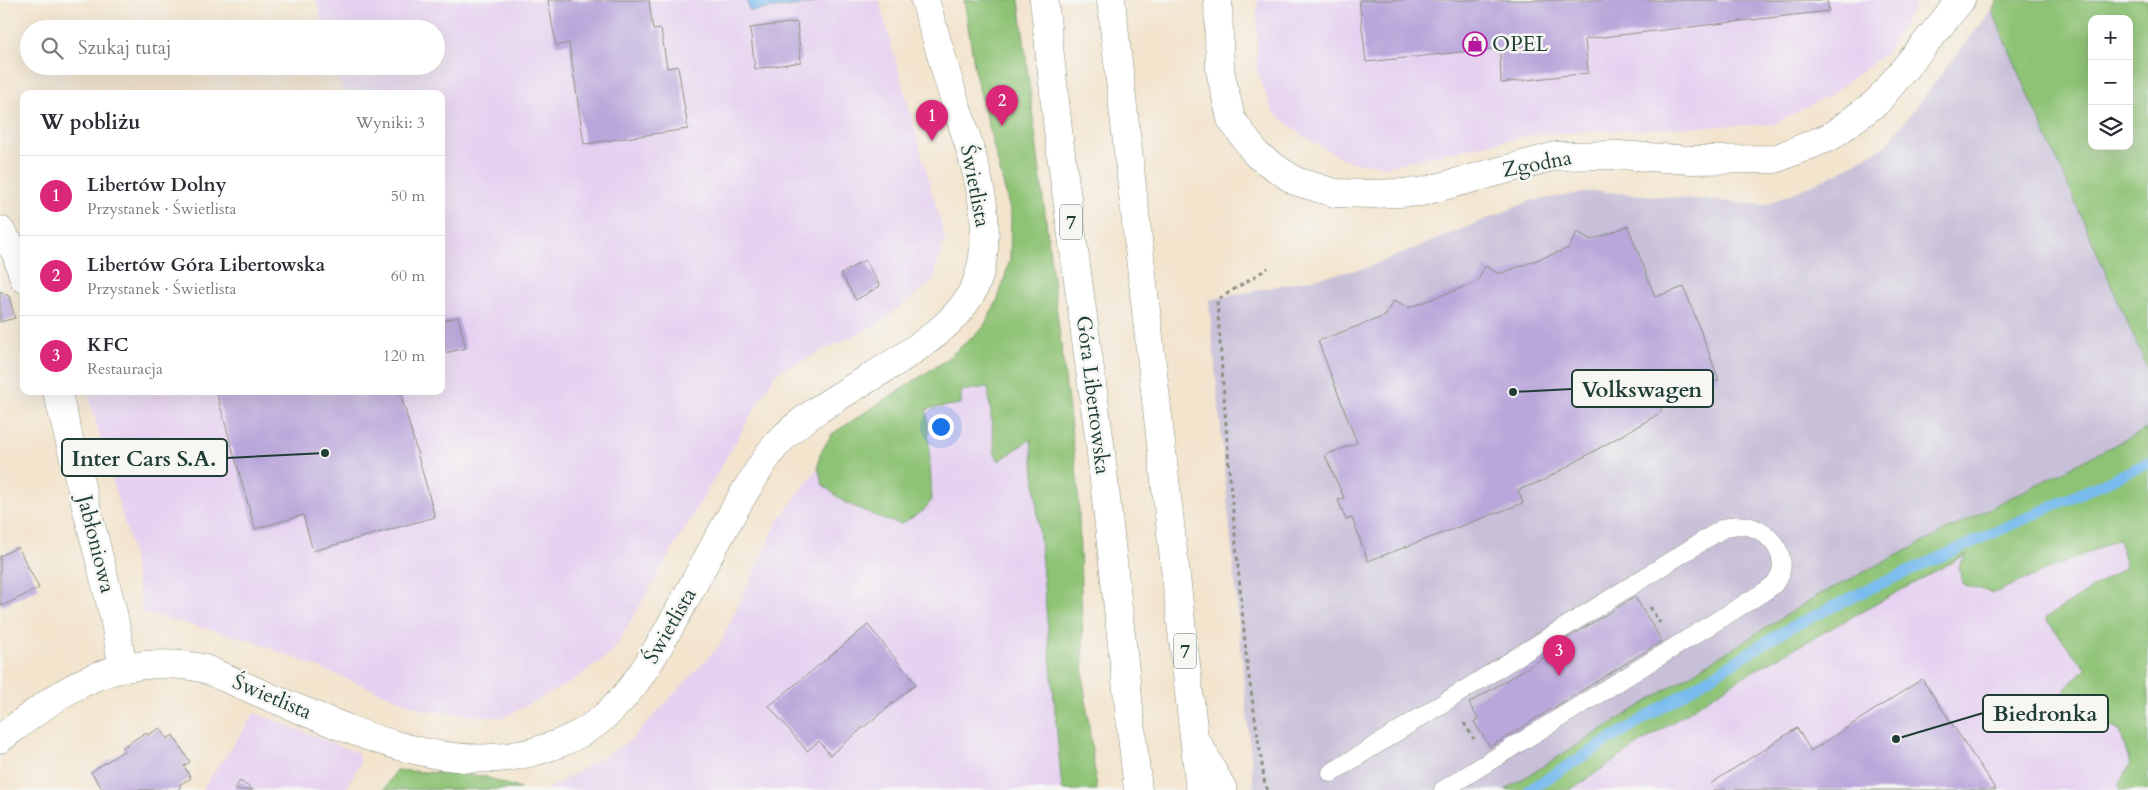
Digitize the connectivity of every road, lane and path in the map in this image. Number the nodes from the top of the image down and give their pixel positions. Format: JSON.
{"nodes":[{"id":1,"x":925,"y":0,"type":"edge"},
{"id":2,"x":1044,"y":0,"type":"edge"},
{"id":3,"x":1111,"y":0,"type":"edge"},
{"id":4,"x":1218,"y":0,"type":"edge"},
{"id":5,"x":1961,"y":0,"type":"edge"},
{"id":6,"x":0,"y":230,"type":"edge"},
{"id":7,"x":20,"y":266,"type":"edge"},
{"id":8,"x":1268,"y":268,"type":"dead end"},
{"id":9,"x":58,"y":395,"type":"edge"},
{"id":10,"x":1634,"y":584,"type":"junction"},
{"id":11,"x":1676,"y":646,"type":"junction"},
{"id":12,"x":123,"y":668,"type":"junction"},
{"id":13,"x":1449,"y":699,"type":"junction"},
{"id":14,"x":1194,"y":737,"type":"junction"},
{"id":15,"x":0,"y":739,"type":"edge"},
{"id":16,"x":1489,"y":761,"type":"junction"},
{"id":17,"x":1331,"y":773,"type":"dead end"},
{"id":18,"x":1138,"y":790,"type":"edge"},
{"id":19,"x":1200,"y":790,"type":"edge"},
{"id":20,"x":1223,"y":790,"type":"edge"},
{"id":21,"x":1268,"y":790,"type":"edge"},
{"id":22,"x":1443,"y":790,"type":"edge"}],
"edges":[{"from":1,"to":12,"type":"main road","name":"Świetlista"},
{"from":2,"to":18,"type":"main road","name":"Góra Libertowska","number":"7"},
{"from":3,"to":14,"type":"main road","number":"7"},
{"from":4,"to":5,"type":"main road","name":"Zgodna"},
{"from":6,"to":7,"type":"main road"},
{"from":8,"to":21,"type":"path"},
{"from":9,"to":12,"type":"main road","name":"Jabłoniowa"},
{"from":10,"to":11,"type":"path"},
{"from":10,"to":11,"type":"lane"},
{"from":10,"to":13,"type":"lane"},
{"from":11,"to":16,"type":"lane"},
{"from":12,"to":15,"type":"main road","name":"Świetlista"},
{"from":13,"to":16,"type":"path"},
{"from":13,"to":17,"type":"lane"},
{"from":14,"to":19,"type":"main road","number":"7"},
{"from":14,"to":20,"type":"main road"},
{"from":16,"to":22,"type":"lane"}]}
